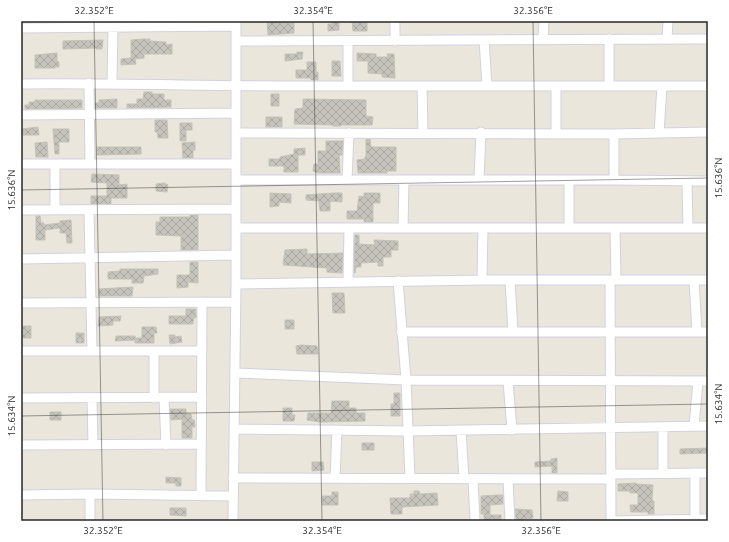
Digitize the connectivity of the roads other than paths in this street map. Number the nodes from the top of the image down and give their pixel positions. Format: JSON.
{"nodes":[{"id":1,"x":395,"y":21,"type":"edge"},
{"id":2,"x":544,"y":21,"type":"edge"},
{"id":3,"x":668,"y":21,"type":"edge"},
{"id":4,"x":76,"y":24,"type":"edge"},
{"id":5,"x":236,"y":24,"type":"edge"},
{"id":6,"x":113,"y":27,"type":"junction"},
{"id":7,"x":21,"y":28,"type":"edge"},
{"id":8,"x":543,"y":39,"type":"junction"},
{"id":9,"x":608,"y":39,"type":"junction"},
{"id":10,"x":667,"y":39,"type":"junction"},
{"id":11,"x":708,"y":39,"type":"edge"},
{"id":12,"x":484,"y":40,"type":"junction"},
{"id":13,"x":236,"y":41,"type":"junction"},
{"id":14,"x":348,"y":41,"type":"junction"},
{"id":15,"x":395,"y":41,"type":"junction"},
{"id":16,"x":89,"y":83,"type":"junction"},
{"id":17,"x":112,"y":83,"type":"junction"},
{"id":18,"x":21,"y":84,"type":"edge"},
{"id":19,"x":236,"y":86,"type":"junction"},
{"id":20,"x":348,"y":86,"type":"junction"},
{"id":21,"x":487,"y":86,"type":"junction"},
{"id":22,"x":609,"y":86,"type":"junction"},
{"id":23,"x":662,"y":86,"type":"junction"},
{"id":24,"x":708,"y":86,"type":"edge"},
{"id":25,"x":422,"y":87,"type":"junction"},
{"id":26,"x":556,"y":87,"type":"junction"},
{"id":27,"x":236,"y":113,"type":"junction"},
{"id":28,"x":90,"y":114,"type":"junction"},
{"id":29,"x":21,"y":115,"type":"edge"},
{"id":30,"x":423,"y":132,"type":"junction"},
{"id":31,"x":481,"y":132,"type":"junction"},
{"id":32,"x":708,"y":132,"type":"edge"},
{"id":33,"x":236,"y":133,"type":"junction"},
{"id":34,"x":349,"y":133,"type":"junction"},
{"id":35,"x":556,"y":133,"type":"junction"},
{"id":36,"x":659,"y":133,"type":"junction"},
{"id":37,"x":614,"y":134,"type":"junction"},
{"id":38,"x":21,"y":164,"type":"edge"},
{"id":39,"x":55,"y":164,"type":"junction"},
{"id":40,"x":90,"y":164,"type":"junction"},
{"id":41,"x":236,"y":164,"type":"junction"},
{"id":42,"x":236,"y":180,"type":"junction"},
{"id":43,"x":347,"y":180,"type":"junction"},
{"id":44,"x":404,"y":180,"type":"junction"},
{"id":45,"x":479,"y":180,"type":"junction"},
{"id":46,"x":569,"y":180,"type":"junction"},
{"id":47,"x":614,"y":180,"type":"junction"},
{"id":48,"x":687,"y":181,"type":"junction"},
{"id":49,"x":708,"y":181,"type":"edge"},
{"id":50,"x":236,"y":209,"type":"junction"},
{"id":51,"x":21,"y":210,"type":"edge"},
{"id":52,"x":55,"y":210,"type":"junction"},
{"id":53,"x":89,"y":210,"type":"junction"},
{"id":54,"x":236,"y":228,"type":"junction"},
{"id":55,"x":349,"y":228,"type":"junction"},
{"id":56,"x":403,"y":228,"type":"junction"},
{"id":57,"x":483,"y":228,"type":"junction"},
{"id":58,"x":569,"y":228,"type":"junction"},
{"id":59,"x":615,"y":228,"type":"junction"},
{"id":60,"x":688,"y":228,"type":"junction"},
{"id":61,"x":708,"y":228,"type":"edge"},
{"id":62,"x":236,"y":255,"type":"junction"},
{"id":63,"x":91,"y":258,"type":"junction"},
{"id":64,"x":21,"y":259,"type":"edge"},
{"id":65,"x":482,"y":280,"type":"junction"},
{"id":66,"x":510,"y":280,"type":"junction"},
{"id":67,"x":613,"y":280,"type":"junction"},
{"id":68,"x":694,"y":280,"type":"junction"},
{"id":69,"x":708,"y":280,"type":"edge"},
{"id":70,"x":348,"y":281,"type":"junction"},
{"id":71,"x":398,"y":281,"type":"junction"},
{"id":72,"x":236,"y":284,"type":"junction"},
{"id":73,"x":202,"y":302,"type":"junction"},
{"id":74,"x":236,"y":302,"type":"junction"},
{"id":75,"x":21,"y":303,"type":"edge"},
{"id":76,"x":91,"y":303,"type":"junction"},
{"id":77,"x":611,"y":331,"type":"junction"},
{"id":78,"x":401,"y":332,"type":"junction"},
{"id":79,"x":512,"y":332,"type":"junction"},
{"id":80,"x":696,"y":332,"type":"junction"},
{"id":81,"x":708,"y":332,"type":"edge"},
{"id":82,"x":21,"y":351,"type":"edge"},
{"id":83,"x":92,"y":351,"type":"junction"},
{"id":84,"x":154,"y":351,"type":"junction"},
{"id":85,"x":202,"y":351,"type":"junction"},
{"id":86,"x":235,"y":373,"type":"junction"},
{"id":87,"x":406,"y":380,"type":"junction"},
{"id":88,"x":508,"y":381,"type":"junction"},
{"id":89,"x":611,"y":381,"type":"junction"},
{"id":90,"x":698,"y":381,"type":"junction"},
{"id":91,"x":708,"y":381,"type":"edge"},
{"id":92,"x":202,"y":397,"type":"junction"},
{"id":93,"x":21,"y":398,"type":"edge"},
{"id":94,"x":92,"y":398,"type":"junction"},
{"id":95,"x":154,"y":398,"type":"junction"},
{"id":96,"x":164,"y":398,"type":"junction"},
{"id":97,"x":694,"y":426,"type":"junction"},
{"id":98,"x":708,"y":426,"type":"edge"},
{"id":99,"x":663,"y":427,"type":"junction"},
{"id":100,"x":611,"y":428,"type":"junction"},
{"id":101,"x":234,"y":429,"type":"junction"},
{"id":102,"x":337,"y":430,"type":"junction"},
{"id":103,"x":461,"y":430,"type":"junction"},
{"id":104,"x":512,"y":430,"type":"junction"},
{"id":105,"x":408,"y":431,"type":"junction"},
{"id":106,"x":201,"y":444,"type":"junction"},
{"id":107,"x":21,"y":445,"type":"edge"},
{"id":108,"x":93,"y":445,"type":"junction"},
{"id":109,"x":166,"y":445,"type":"junction"},
{"id":110,"x":663,"y":473,"type":"junction"},
{"id":111,"x":694,"y":473,"type":"junction"},
{"id":112,"x":708,"y":473,"type":"edge"},
{"id":113,"x":611,"y":476,"type":"junction"},
{"id":114,"x":233,"y":478,"type":"junction"},
{"id":115,"x":335,"y":478,"type":"junction"},
{"id":116,"x":410,"y":478,"type":"junction"},
{"id":117,"x":469,"y":479,"type":"junction"},
{"id":118,"x":508,"y":479,"type":"junction"},
{"id":119,"x":90,"y":494,"type":"junction"},
{"id":120,"x":21,"y":495,"type":"edge"},
{"id":121,"x":201,"y":495,"type":"junction"},
{"id":122,"x":233,"y":496,"type":"junction"},
{"id":123,"x":695,"y":519,"type":"junction"},
{"id":124,"x":708,"y":519,"type":"edge"},
{"id":125,"x":90,"y":521,"type":"edge"},
{"id":126,"x":233,"y":521,"type":"edge"},
{"id":127,"x":475,"y":521,"type":"edge"},
{"id":128,"x":510,"y":521,"type":"edge"},
{"id":129,"x":611,"y":521,"type":"edge"}],
"edges":[{"from":1,"to":15,"type":"street"},
{"from":2,"to":8,"type":"street"},
{"from":3,"to":10,"type":"street"},
{"from":4,"to":6,"type":"street"},
{"from":4,"to":7,"type":"street"},
{"from":5,"to":6,"type":"street"},
{"from":5,"to":13,"type":"street"},
{"from":6,"to":17,"type":"street"},
{"from":8,"to":9,"type":"street"},
{"from":8,"to":12,"type":"street"},
{"from":9,"to":10,"type":"street"},
{"from":9,"to":22,"type":"street"},
{"from":10,"to":11,"type":"street"},
{"from":12,"to":15,"type":"street"},
{"from":12,"to":21,"type":"street"},
{"from":13,"to":14,"type":"street"},
{"from":13,"to":19,"type":"street"},
{"from":14,"to":15,"type":"street"},
{"from":14,"to":20,"type":"street"},
{"from":16,"to":17,"type":"street"},
{"from":16,"to":18,"type":"street"},
{"from":16,"to":28,"type":"street"},
{"from":17,"to":19,"type":"street"},
{"from":19,"to":20,"type":"street"},
{"from":19,"to":27,"type":"street"},
{"from":20,"to":25,"type":"street"},
{"from":21,"to":25,"type":"street"},
{"from":21,"to":26,"type":"street"},
{"from":22,"to":23,"type":"street"},
{"from":22,"to":26,"type":"street"},
{"from":23,"to":24,"type":"street"},
{"from":23,"to":36,"type":"street"},
{"from":25,"to":30,"type":"street"},
{"from":26,"to":35,"type":"street"},
{"from":27,"to":28,"type":"street"},
{"from":27,"to":33,"type":"street"},
{"from":28,"to":29,"type":"street"},
{"from":28,"to":40,"type":"street"},
{"from":30,"to":31,"type":"street"},
{"from":30,"to":34,"type":"street"},
{"from":31,"to":35,"type":"street"},
{"from":31,"to":45,"type":"street"},
{"from":32,"to":36,"type":"street"},
{"from":33,"to":34,"type":"street"},
{"from":33,"to":41,"type":"street"},
{"from":34,"to":43,"type":"street"},
{"from":35,"to":37,"type":"street"},
{"from":36,"to":37,"type":"street"},
{"from":37,"to":47,"type":"street"},
{"from":38,"to":39,"type":"street"},
{"from":39,"to":40,"type":"street"},
{"from":39,"to":52,"type":"street"},
{"from":40,"to":41,"type":"street"},
{"from":41,"to":42,"type":"street"},
{"from":42,"to":43,"type":"street"},
{"from":42,"to":50,"type":"street"},
{"from":43,"to":44,"type":"street"},
{"from":44,"to":45,"type":"street"},
{"from":44,"to":56,"type":"street"},
{"from":45,"to":46,"type":"street"},
{"from":46,"to":47,"type":"street"},
{"from":46,"to":58,"type":"street"},
{"from":47,"to":48,"type":"street"},
{"from":48,"to":49,"type":"street"},
{"from":48,"to":60,"type":"street"},
{"from":50,"to":53,"type":"street"},
{"from":50,"to":54,"type":"street"},
{"from":51,"to":52,"type":"street"},
{"from":52,"to":53,"type":"street"},
{"from":53,"to":63,"type":"street"},
{"from":54,"to":55,"type":"street"},
{"from":54,"to":62,"type":"street"},
{"from":55,"to":56,"type":"street"},
{"from":55,"to":70,"type":"street"},
{"from":56,"to":57,"type":"street"},
{"from":57,"to":58,"type":"street"},
{"from":57,"to":65,"type":"street"},
{"from":58,"to":59,"type":"street"},
{"from":59,"to":60,"type":"street"},
{"from":59,"to":67,"type":"street"},
{"from":60,"to":61,"type":"street"},
{"from":62,"to":63,"type":"street"},
{"from":62,"to":72,"type":"street"},
{"from":63,"to":64,"type":"street"},
{"from":63,"to":76,"type":"street"},
{"from":65,"to":66,"type":"street"},
{"from":65,"to":71,"type":"street"},
{"from":66,"to":67,"type":"street"},
{"from":66,"to":79,"type":"street"},
{"from":67,"to":68,"type":"street"},
{"from":67,"to":77,"type":"street"},
{"from":68,"to":69,"type":"street"},
{"from":68,"to":80,"type":"street"},
{"from":70,"to":71,"type":"street"},
{"from":70,"to":72,"type":"street"},
{"from":71,"to":78,"type":"street"},
{"from":72,"to":74,"type":"street"},
{"from":73,"to":74,"type":"street"},
{"from":73,"to":76,"type":"street"},
{"from":73,"to":85,"type":"street"},
{"from":74,"to":86,"type":"street"},
{"from":75,"to":76,"type":"street"},
{"from":76,"to":83,"type":"street"},
{"from":77,"to":79,"type":"street"},
{"from":77,"to":80,"type":"street"},
{"from":77,"to":89,"type":"street"},
{"from":78,"to":79,"type":"street"},
{"from":78,"to":87,"type":"street"},
{"from":80,"to":81,"type":"street"},
{"from":82,"to":83,"type":"street"},
{"from":83,"to":84,"type":"street"},
{"from":84,"to":85,"type":"street"},
{"from":84,"to":95,"type":"street"},
{"from":85,"to":92,"type":"street"},
{"from":86,"to":87,"type":"street"},
{"from":86,"to":101,"type":"street"},
{"from":87,"to":88,"type":"street"},
{"from":87,"to":105,"type":"street"},
{"from":88,"to":89,"type":"street"},
{"from":88,"to":104,"type":"street"},
{"from":89,"to":90,"type":"street"},
{"from":89,"to":100,"type":"street"},
{"from":90,"to":91,"type":"street"},
{"from":90,"to":97,"type":"street"},
{"from":92,"to":96,"type":"street"},
{"from":92,"to":106,"type":"street"},
{"from":93,"to":94,"type":"street"},
{"from":94,"to":95,"type":"street"},
{"from":94,"to":108,"type":"street"},
{"from":95,"to":96,"type":"street"},
{"from":96,"to":109,"type":"street"},
{"from":97,"to":98,"type":"street"},
{"from":97,"to":99,"type":"street"},
{"from":99,"to":100,"type":"street"},
{"from":99,"to":110,"type":"street"},
{"from":100,"to":104,"type":"street"},
{"from":100,"to":113,"type":"street"},
{"from":101,"to":102,"type":"street"},
{"from":101,"to":114,"type":"street"},
{"from":102,"to":105,"type":"street"},
{"from":102,"to":115,"type":"street"},
{"from":103,"to":104,"type":"street"},
{"from":103,"to":105,"type":"street"},
{"from":103,"to":117,"type":"street"},
{"from":105,"to":116,"type":"street"},
{"from":106,"to":109,"type":"street"},
{"from":106,"to":121,"type":"street"},
{"from":107,"to":108,"type":"street"},
{"from":108,"to":109,"type":"street"},
{"from":110,"to":111,"type":"street"},
{"from":110,"to":113,"type":"street"},
{"from":111,"to":112,"type":"street"},
{"from":111,"to":123,"type":"street"},
{"from":113,"to":118,"type":"street"},
{"from":113,"to":129,"type":"street"},
{"from":114,"to":115,"type":"street"},
{"from":114,"to":122,"type":"street"},
{"from":115,"to":116,"type":"street"},
{"from":116,"to":117,"type":"street"},
{"from":117,"to":118,"type":"street"},
{"from":117,"to":127,"type":"street"},
{"from":118,"to":128,"type":"street"},
{"from":119,"to":120,"type":"street"},
{"from":119,"to":121,"type":"street"},
{"from":119,"to":125,"type":"street"},
{"from":121,"to":122,"type":"street"},
{"from":122,"to":126,"type":"street"},
{"from":123,"to":124,"type":"street"},
{"from":123,"to":129,"type":"street"}]}
